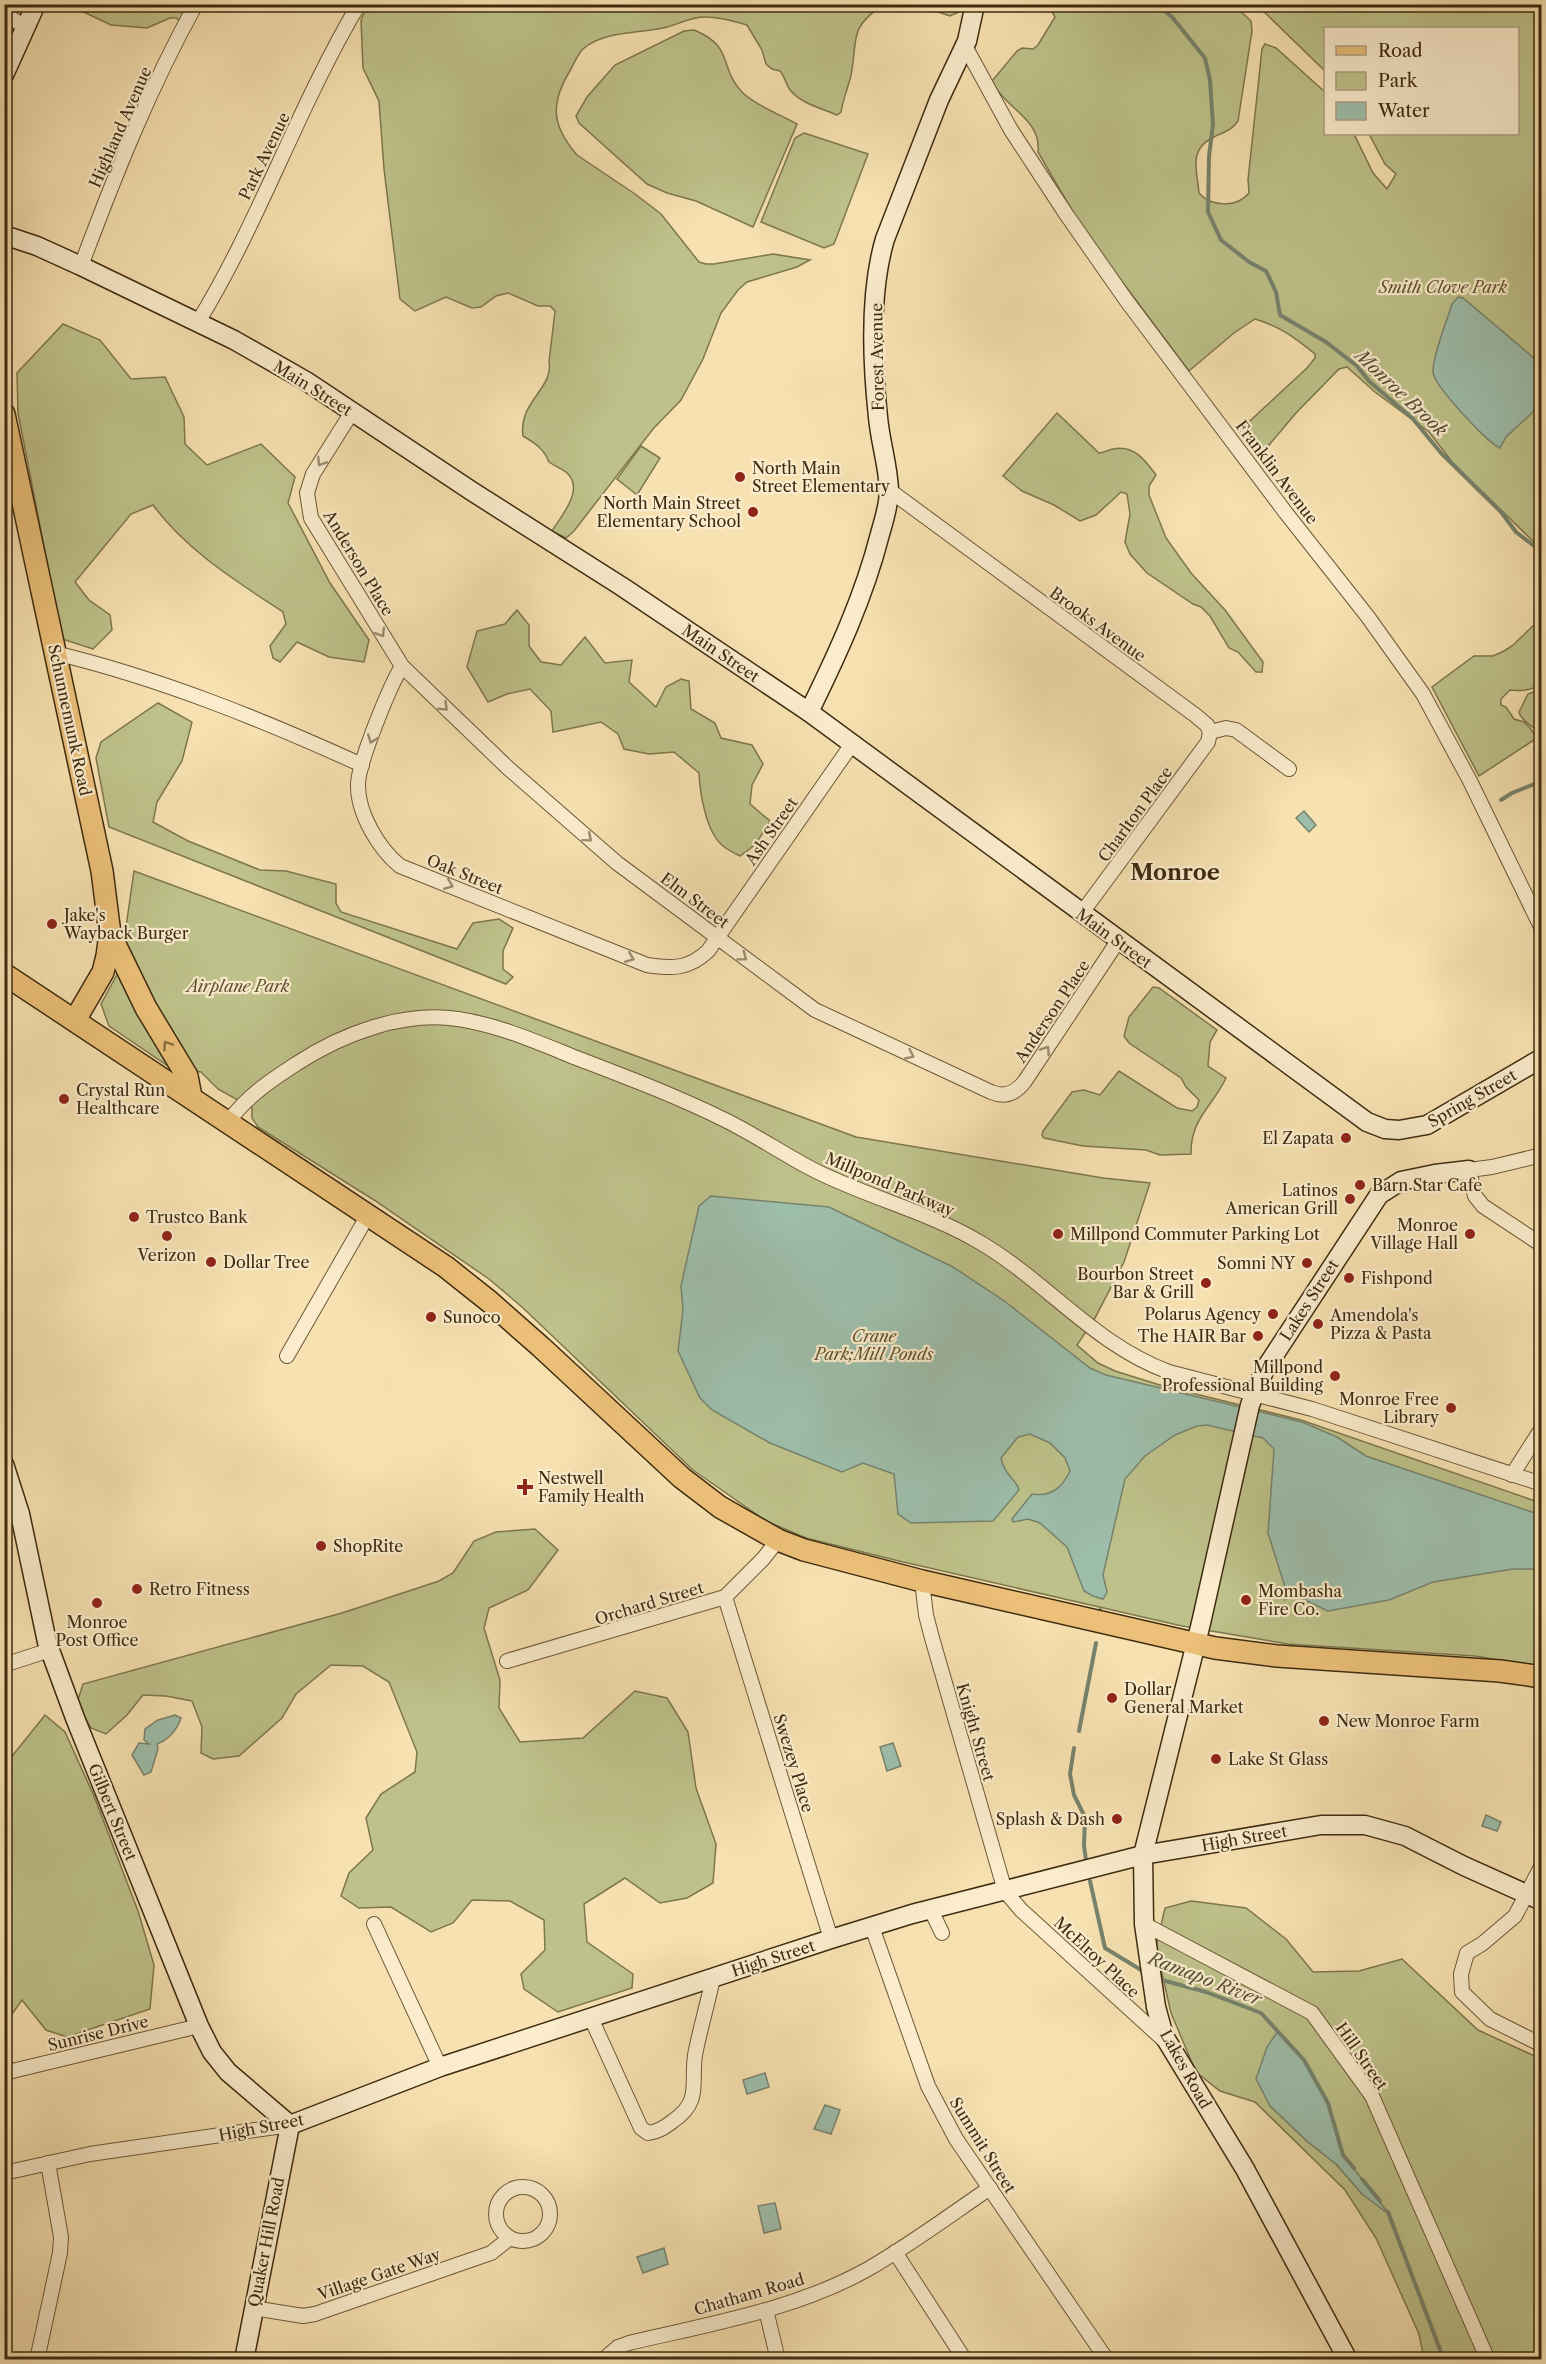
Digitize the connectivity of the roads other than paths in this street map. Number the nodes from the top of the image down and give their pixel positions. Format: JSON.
{"nodes":[{"id":1,"x":36,"y":4,"type":"edge"},
{"id":2,"x":196,"y":4,"type":"edge"},
{"id":3,"x":359,"y":4,"type":"edge"},
{"id":4,"x":975,"y":4,"type":"edge"},
{"id":5,"x":4,"y":14,"type":"edge"},
{"id":6,"x":26,"y":27,"type":"junction"},
{"id":7,"x":965,"y":46,"type":"junction"},
{"id":8,"x":4,"y":75,"type":"edge"},
{"id":9,"x":4,"y":235,"type":"edge"},
{"id":10,"x":81,"y":266,"type":"junction"},
{"id":11,"x":198,"y":322,"type":"junction"},
{"id":12,"x":352,"y":412,"type":"junction"},
{"id":13,"x":5,"y":421,"type":"edge"},
{"id":14,"x":889,"y":490,"type":"junction"},
{"id":15,"x":56,"y":653,"type":"junction"},
{"id":16,"x":402,"y":666,"type":"junction"},
{"id":17,"x":809,"y":712,"type":"junction"},
{"id":18,"x":1210,"y":732,"type":"junction"},
{"id":19,"x":852,"y":744,"type":"junction"},
{"id":20,"x":362,"y":765,"type":"junction"},
{"id":21,"x":1289,"y":769,"type":"dead end"},
{"id":22,"x":1081,"y":914,"type":"junction"},
{"id":23,"x":1542,"y":929,"type":"edge"},
{"id":24,"x":110,"y":933,"type":"junction"},
{"id":25,"x":718,"y":938,"type":"junction"},
{"id":26,"x":1118,"y":941,"type":"junction"},
{"id":27,"x":4,"y":974,"type":"edge"},
{"id":28,"x":75,"y":1020,"type":"junction"},
{"id":29,"x":1542,"y":1058,"type":"edge"},
{"id":30,"x":1009,"y":1094,"type":"joint"},
{"id":31,"x":191,"y":1097,"type":"junction"},
{"id":32,"x":228,"y":1122,"type":"junction"},
{"id":33,"x":1399,"y":1130,"type":"joint"},
{"id":34,"x":1542,"y":1155,"type":"edge"},
{"id":35,"x":1469,"y":1170,"type":"junction"},
{"id":36,"x":368,"y":1215,"type":"junction"},
{"id":37,"x":1542,"y":1245,"type":"edge"},
{"id":38,"x":287,"y":1356,"type":"dead end"},
{"id":39,"x":1251,"y":1401,"type":"junction"},
{"id":40,"x":1542,"y":1428,"type":"edge"},
{"id":41,"x":4,"y":1464,"type":"edge"},
{"id":42,"x":1512,"y":1475,"type":"junction"},
{"id":43,"x":1542,"y":1484,"type":"edge"},
{"id":44,"x":778,"y":1540,"type":"junction"},
{"id":45,"x":922,"y":1581,"type":"junction"},
{"id":46,"x":725,"y":1597,"type":"junction"},
{"id":47,"x":1194,"y":1643,"type":"junction"},
{"id":48,"x":50,"y":1650,"type":"junction"},
{"id":49,"x":507,"y":1661,"type":"dead end"},
{"id":50,"x":4,"y":1665,"type":"edge"},
{"id":51,"x":1542,"y":1677,"type":"edge"},
{"id":52,"x":1143,"y":1855,"type":"junction"},
{"id":53,"x":1542,"y":1865,"type":"edge"},
{"id":54,"x":1005,"y":1891,"type":"junction"},
{"id":55,"x":1534,"y":1898,"type":"edge"},
{"id":56,"x":931,"y":1910,"type":"junction"},
{"id":57,"x":374,"y":1924,"type":"dead end"},
{"id":58,"x":1144,"y":1924,"type":"junction"},
{"id":59,"x":872,"y":1927,"type":"junction"},
{"id":60,"x":942,"y":1933,"type":"dead end"},
{"id":61,"x":831,"y":1939,"type":"junction"},
{"id":62,"x":713,"y":1978,"type":"junction"},
{"id":63,"x":591,"y":2018,"type":"junction"},
{"id":64,"x":199,"y":2026,"type":"junction"},
{"id":65,"x":1169,"y":2045,"type":"junction"},
{"id":66,"x":1542,"y":2045,"type":"edge"},
{"id":67,"x":440,"y":2067,"type":"junction"},
{"id":68,"x":4,"y":2073,"type":"edge"},
{"id":69,"x":290,"y":2125,"type":"junction"},
{"id":70,"x":48,"y":2163,"type":"junction"},
{"id":71,"x":4,"y":2174,"type":"edge"},
{"id":72,"x":990,"y":2188,"type":"junction"},
{"id":73,"x":510,"y":2238,"type":"junction"},
{"id":74,"x":895,"y":2252,"type":"junction"},
{"id":75,"x":253,"y":2308,"type":"junction"},
{"id":76,"x":766,"y":2310,"type":"junction"},
{"id":77,"x":37,"y":2360,"type":"edge"},
{"id":78,"x":244,"y":2360,"type":"edge"},
{"id":79,"x":603,"y":2360,"type":"edge"},
{"id":80,"x":778,"y":2360,"type":"edge"},
{"id":81,"x":965,"y":2360,"type":"edge"},
{"id":82,"x":1107,"y":2360,"type":"edge"},
{"id":83,"x":1348,"y":2360,"type":"edge"},
{"id":84,"x":1488,"y":2360,"type":"edge"}],
"edges":[{"from":1,"to":6,"type":"street"},
{"from":2,"to":10,"type":"street","name":"Highland Avenue"},
{"from":3,"to":11,"type":"street","name":"Park Avenue"},
{"from":4,"to":7,"type":"street","name":"Forest Avenue"},
{"from":5,"to":6,"type":"street"},
{"from":6,"to":8,"type":"street"},
{"from":7,"to":14,"type":"street","name":"Forest Avenue"},
{"from":7,"to":23,"type":"street","name":"Franklin Avenue"},
{"from":9,"to":10,"type":"street","name":"Main Street"},
{"from":10,"to":11,"type":"street","name":"Main Street"},
{"from":11,"to":12,"type":"street","name":"Main Street"},
{"from":12,"to":16,"type":"street","name":"Anderson Place","one_way":true},
{"from":12,"to":17,"type":"street","name":"Main Street"},
{"from":13,"to":15,"type":"main road","name":"Schunnemunk Road"},
{"from":14,"to":17,"type":"street","name":"Forest Avenue"},
{"from":14,"to":18,"type":"street","name":"Brooks Avenue"},
{"from":15,"to":20,"type":"street"},
{"from":15,"to":24,"type":"main road","name":"Schunnemunk Road"},
{"from":16,"to":20,"type":"street","name":"Oak Street","one_way":true},
{"from":16,"to":25,"type":"street","name":"Elm Street","one_way":true},
{"from":17,"to":19,"type":"street","name":"Main Street"},
{"from":18,"to":21,"type":"street"},
{"from":18,"to":22,"type":"street","name":"Charlton Place"},
{"from":19,"to":22,"type":"street","name":"Main Street"},
{"from":19,"to":25,"type":"street","name":"Ash Street"},
{"from":20,"to":25,"type":"street","name":"Oak Street","one_way":true},
{"from":22,"to":26,"type":"street","name":"Main Street"},
{"from":24,"to":28,"type":"main road","name":"Schunnemunk Road"},
{"from":31,"to":24,"type":"main road","one_way":true},
{"from":25,"to":30,"type":"street","name":"Elm Street","one_way":true},
{"from":30,"to":26,"type":"street","name":"Anderson Place","one_way":true},
{"from":26,"to":33,"type":"street","name":"Main Street"},
{"from":27,"to":28,"type":"main road"},
{"from":28,"to":31,"type":"main road"},
{"from":29,"to":33,"type":"street","name":"Spring Street"},
{"from":31,"to":32,"type":"main road"},
{"from":32,"to":36,"type":"main road"},
{"from":32,"to":39,"type":"street","name":"Millpond Parkway"},
{"from":34,"to":35,"type":"street"},
{"from":35,"to":37,"type":"street"},
{"from":35,"to":39,"type":"street","name":"Lakes Street"},
{"from":36,"to":38,"type":"street"},
{"from":36,"to":44,"type":"main road"},
{"from":39,"to":42,"type":"street","name":"Millpond Parkway"},
{"from":39,"to":47,"type":"street","name":"Lakes Street"},
{"from":40,"to":42,"type":"street"},
{"from":41,"to":48,"type":"street","name":"Gilbert Street"},
{"from":42,"to":43,"type":"street","name":"Millpond Parkway"},
{"from":44,"to":45,"type":"main road"},
{"from":44,"to":46,"type":"street","name":"Orchard Street"},
{"from":45,"to":47,"type":"main road"},
{"from":45,"to":54,"type":"street","name":"Knight Street"},
{"from":46,"to":49,"type":"street","name":"Orchard Street"},
{"from":46,"to":61,"type":"street","name":"Swezey Place"},
{"from":47,"to":51,"type":"main road"},
{"from":47,"to":52,"type":"street","name":"Lakes Road"},
{"from":48,"to":50,"type":"street"},
{"from":48,"to":64,"type":"street","name":"Gilbert Street"},
{"from":52,"to":54,"type":"street","name":"High Street"},
{"from":52,"to":55,"type":"street","name":"High Street"},
{"from":52,"to":58,"type":"street","name":"Lakes Road"},
{"from":53,"to":55,"type":"street"},
{"from":54,"to":56,"type":"street","name":"High Street"},
{"from":54,"to":65,"type":"street","name":"McElroy Place"},
{"from":55,"to":66,"type":"street"},
{"from":56,"to":59,"type":"street","name":"High Street"},
{"from":56,"to":60,"type":"street"},
{"from":57,"to":67,"type":"street"},
{"from":58,"to":65,"type":"street","name":"Lakes Road"},
{"from":58,"to":84,"type":"street","name":"Hill Street"},
{"from":59,"to":61,"type":"street","name":"High Street"},
{"from":59,"to":72,"type":"street","name":"Summit Street"},
{"from":61,"to":62,"type":"street","name":"High Street"},
{"from":62,"to":63,"type":"street","name":"High Street"},
{"from":62,"to":63,"type":"street"},
{"from":63,"to":67,"type":"street","name":"High Street"},
{"from":64,"to":68,"type":"street","name":"Sunrise Drive"},
{"from":64,"to":69,"type":"street","name":"Gilbert Street"},
{"from":65,"to":83,"type":"street","name":"Lakes Road"},
{"from":67,"to":69,"type":"street","name":"High Street"},
{"from":69,"to":70,"type":"street","name":"High Street"},
{"from":69,"to":75,"type":"street","name":"Quaker Hill Road"},
{"from":70,"to":71,"type":"street","name":"High Street"},
{"from":70,"to":77,"type":"street"},
{"from":72,"to":74,"type":"street","name":"Chatham Road"},
{"from":72,"to":82,"type":"street","name":"Summit Street"},
{"from":73,"to":73,"type":"street","name":"Village Gate Way"},
{"from":73,"to":75,"type":"street","name":"Village Gate Way"},
{"from":74,"to":76,"type":"street","name":"Chatham Road"},
{"from":74,"to":81,"type":"street"},
{"from":75,"to":78,"type":"street","name":"Quaker Hill Road"},
{"from":76,"to":79,"type":"street","name":"Chatham Road"},
{"from":76,"to":80,"type":"street"}]}
